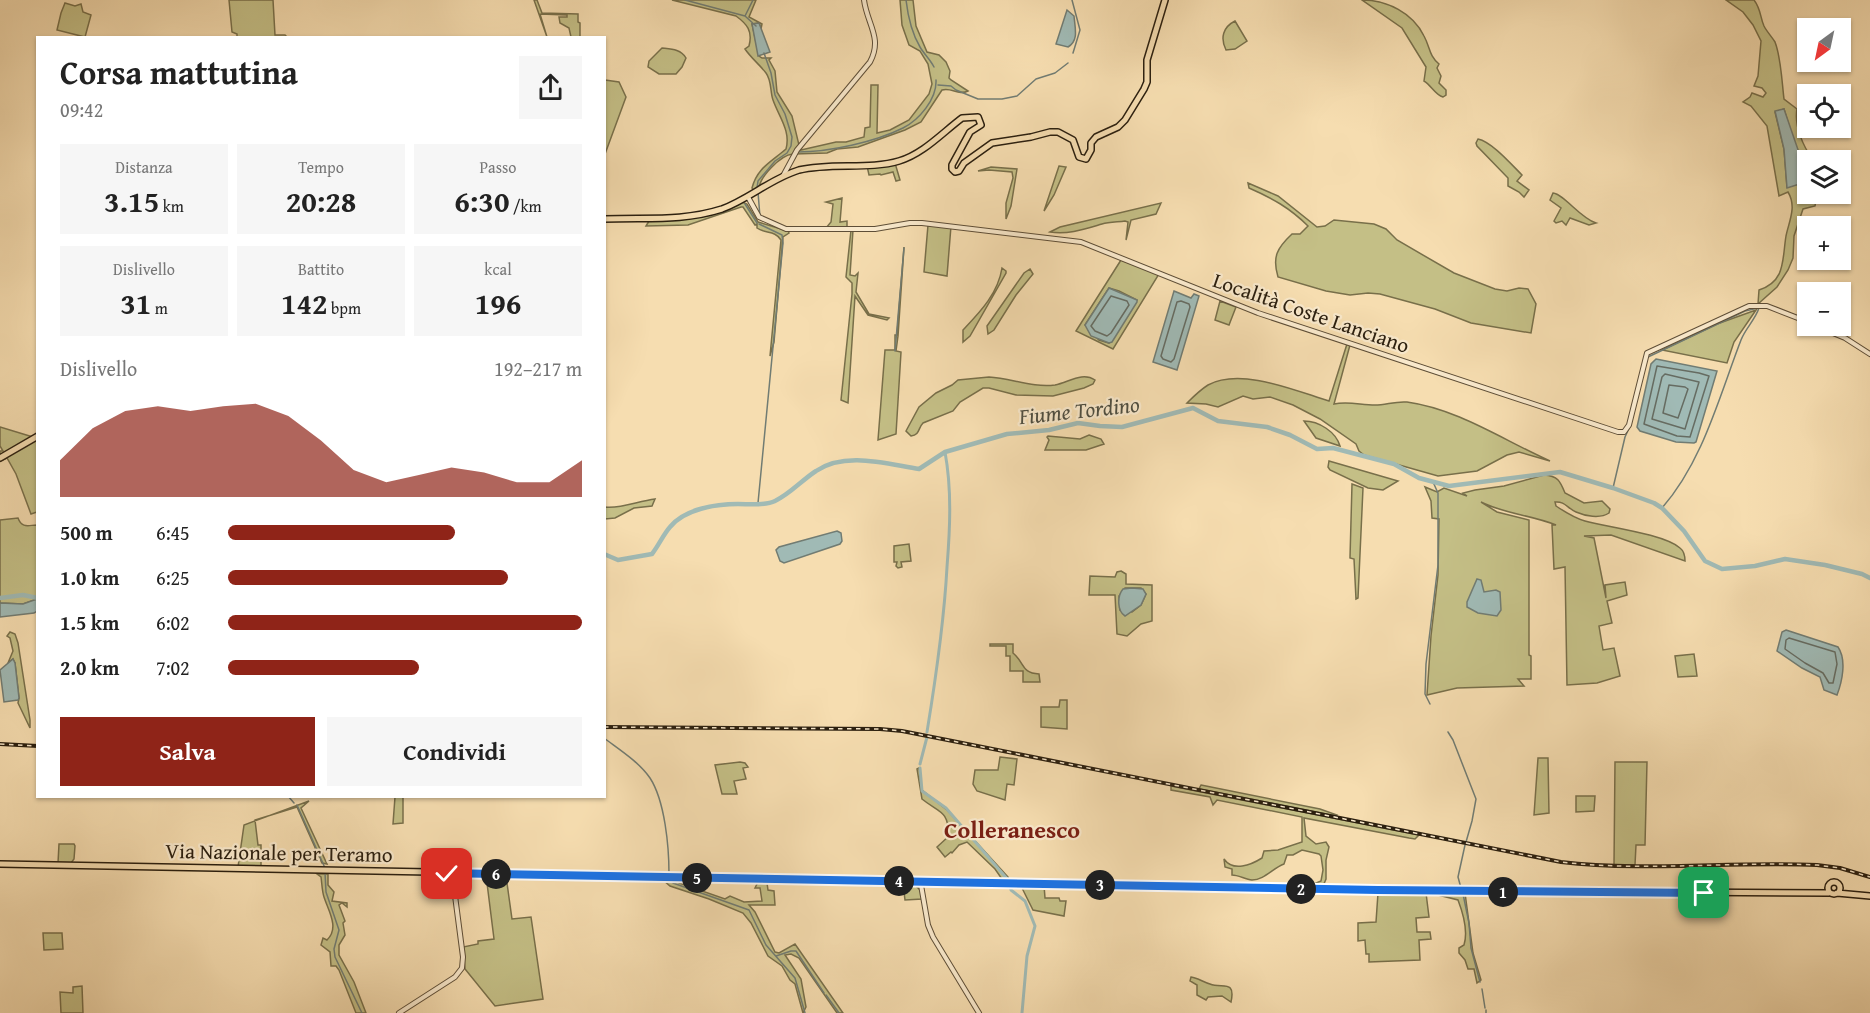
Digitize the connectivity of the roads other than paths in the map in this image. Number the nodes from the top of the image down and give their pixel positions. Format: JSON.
{"nodes":[{"id":1,"x":864,"y":0,"type":"edge"},
{"id":2,"x":1165,"y":0,"type":"edge"},
{"id":3,"x":783,"y":177,"type":"junction"},
{"id":4,"x":748,"y":197,"type":"junction"},
{"id":5,"x":606,"y":219,"type":"edge"},
{"id":6,"x":1797,"y":318,"type":"edge"},
{"id":7,"x":1840,"y":336,"type":"edge"},
{"id":8,"x":1870,"y":354,"type":"edge"},
{"id":9,"x":36,"y":437,"type":"edge"},
{"id":10,"x":0,"y":458,"type":"edge"},
{"id":11,"x":0,"y":864,"type":"edge"},
{"id":12,"x":442,"y":873,"type":"junction"},
{"id":13,"x":452,"y":873,"type":"junction"},
{"id":14,"x":461,"y":873,"type":"junction"},
{"id":15,"x":911,"y":881,"type":"junction"},
{"id":16,"x":923,"y":881,"type":"junction"},
{"id":17,"x":932,"y":882,"type":"junction"},
{"id":18,"x":453,"y":884,"type":"junction"},
{"id":19,"x":1828,"y":890,"type":"junction"},
{"id":20,"x":1838,"y":890,"type":"junction"},
{"id":21,"x":924,"y":891,"type":"junction"},
{"id":22,"x":1870,"y":896,"type":"edge"},
{"id":23,"x":399,"y":1013,"type":"edge"},
{"id":24,"x":979,"y":1013,"type":"edge"}],
"edges":[{"from":1,"to":3,"type":"street"},
{"from":2,"to":3,"type":"main road"},
{"from":3,"to":4,"type":"main road"},
{"from":4,"to":5,"type":"main road"},
{"from":4,"to":6,"type":"street","name":"Località Coste Lanciano"},
{"from":7,"to":8,"type":"street"},
{"from":9,"to":10,"type":"main road"},
{"from":11,"to":12,"type":"main road","name":"Via Nazionale per Teramo"},
{"from":12,"to":13,"type":"main road","name":"Via Nazionale per Teramo"},
{"from":12,"to":18,"type":"street"},
{"from":13,"to":14,"type":"main road","name":"Via Nazionale per Teramo"},
{"from":13,"to":18,"type":"street"},
{"from":14,"to":15,"type":"main road","name":"Via Nazionale per Teramo"},
{"from":14,"to":18,"type":"street"},
{"from":15,"to":16,"type":"main road","name":"Via Nazionale per Teramo"},
{"from":15,"to":21,"type":"street"},
{"from":16,"to":17,"type":"main road","name":"Via Nazionale per Teramo"},
{"from":16,"to":21,"type":"street"},
{"from":17,"to":19,"type":"main road","name":"Via Nazionale per Teramo"},
{"from":17,"to":21,"type":"street"},
{"from":18,"to":23,"type":"street"},
{"from":19,"to":20,"type":"main road"},
{"from":19,"to":20,"type":"main road"},
{"from":20,"to":22,"type":"main road"},
{"from":21,"to":24,"type":"street"}]}
